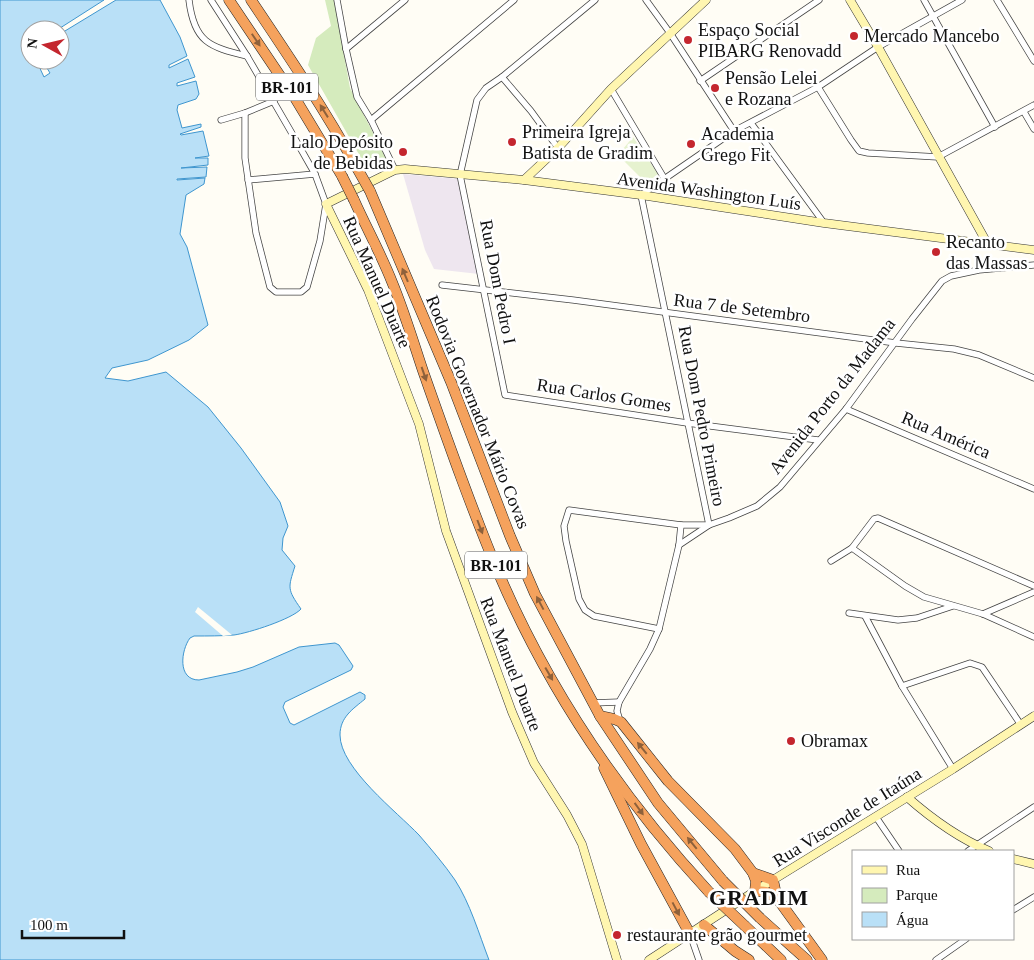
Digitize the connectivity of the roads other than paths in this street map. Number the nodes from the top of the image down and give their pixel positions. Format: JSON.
{"nodes":[{"id":1,"x":189,"y":0,"type":"edge"},
{"id":2,"x":211,"y":0,"type":"edge"},
{"id":3,"x":229,"y":0,"type":"edge"},
{"id":4,"x":251,"y":0,"type":"edge"},
{"id":5,"x":337,"y":0,"type":"edge"},
{"id":6,"x":405,"y":0,"type":"edge"},
{"id":7,"x":514,"y":0,"type":"edge"},
{"id":8,"x":594,"y":0,"type":"edge"},
{"id":9,"x":646,"y":0,"type":"edge"},
{"id":10,"x":706,"y":0,"type":"edge"},
{"id":11,"x":819,"y":0,"type":"edge"},
{"id":12,"x":850,"y":0,"type":"edge"},
{"id":13,"x":924,"y":0,"type":"edge"},
{"id":14,"x":962,"y":0,"type":"edge"},
{"id":15,"x":997,"y":0,"type":"edge"},
{"id":16,"x":934,"y":16,"type":"junction"},
{"id":17,"x":670,"y":33,"type":"junction"},
{"id":18,"x":878,"y":46,"type":"junction"},
{"id":19,"x":346,"y":49,"type":"junction"},
{"id":20,"x":247,"y":56,"type":"junction"},
{"id":21,"x":1034,"y":61,"type":"edge"},
{"id":22,"x":502,"y":77,"type":"junction"},
{"id":23,"x":700,"y":82,"type":"junction"},
{"id":24,"x":818,"y":87,"type":"junction"},
{"id":25,"x":611,"y":89,"type":"junction"},
{"id":26,"x":274,"y":101,"type":"junction"},
{"id":27,"x":1034,"y":105,"type":"edge"},
{"id":28,"x":1024,"y":112,"type":"junction"},
{"id":29,"x":245,"y":113,"type":"junction"},
{"id":30,"x":221,"y":120,"type":"dead end"},
{"id":31,"x":371,"y":120,"type":"junction"},
{"id":32,"x":751,"y":123,"type":"junction"},
{"id":33,"x":995,"y":127,"type":"junction"},
{"id":34,"x":1034,"y":129,"type":"edge"},
{"id":35,"x":734,"y":131,"type":"junction"},
{"id":36,"x":558,"y":148,"type":"junction"},
{"id":37,"x":938,"y":157,"type":"junction"},
{"id":38,"x":394,"y":170,"type":"junction"},
{"id":39,"x":315,"y":174,"type":"junction"},
{"id":40,"x":460,"y":175,"type":"junction"},
{"id":41,"x":664,"y":178,"type":"junction"},
{"id":42,"x":248,"y":180,"type":"junction"},
{"id":43,"x":524,"y":180,"type":"junction"},
{"id":44,"x":641,"y":195,"type":"junction"},
{"id":45,"x":326,"y":204,"type":"junction"},
{"id":46,"x":824,"y":223,"type":"junction"},
{"id":47,"x":987,"y":244,"type":"junction"},
{"id":48,"x":1034,"y":250,"type":"edge"},
{"id":49,"x":1034,"y":265,"type":"edge"},
{"id":50,"x":442,"y":285,"type":"dead end"},
{"id":51,"x":484,"y":291,"type":"junction"},
{"id":52,"x":666,"y":313,"type":"junction"},
{"id":53,"x":896,"y":343,"type":"junction"},
{"id":54,"x":1034,"y":378,"type":"edge"},
{"id":55,"x":505,"y":395,"type":"joint"},
{"id":56,"x":846,"y":409,"type":"junction"},
{"id":57,"x":687,"y":423,"type":"junction"},
{"id":58,"x":818,"y":440,"type":"junction"},
{"id":59,"x":1034,"y":489,"type":"edge"},
{"id":60,"x":681,"y":525,"type":"junction"},
{"id":61,"x":709,"y":525,"type":"junction"},
{"id":62,"x":680,"y":546,"type":"junction"},
{"id":63,"x":852,"y":548,"type":"junction"},
{"id":64,"x":831,"y":561,"type":"dead end"},
{"id":65,"x":1034,"y":586,"type":"edge"},
{"id":66,"x":1034,"y":592,"type":"edge"},
{"id":67,"x":953,"y":606,"type":"junction"},
{"id":68,"x":849,"y":613,"type":"dead end"},
{"id":69,"x":983,"y":614,"type":"junction"},
{"id":70,"x":865,"y":616,"type":"junction"},
{"id":71,"x":659,"y":629,"type":"junction"},
{"id":72,"x":1034,"y":637,"type":"edge"},
{"id":73,"x":902,"y":686,"type":"junction"},
{"id":74,"x":619,"y":702,"type":"junction"},
{"id":75,"x":592,"y":704,"type":"junction"},
{"id":76,"x":600,"y":716,"type":"junction"},
{"id":77,"x":1034,"y":716,"type":"edge"},
{"id":78,"x":621,"y":722,"type":"junction"},
{"id":79,"x":1021,"y":725,"type":"junction"},
{"id":80,"x":599,"y":756,"type":"junction"},
{"id":81,"x":953,"y":769,"type":"junction"},
{"id":82,"x":907,"y":797,"type":"junction"},
{"id":83,"x":1034,"y":807,"type":"edge"},
{"id":84,"x":876,"y":817,"type":"junction"},
{"id":85,"x":977,"y":846,"type":"junction"},
{"id":86,"x":898,"y":850,"type":"edge"},
{"id":87,"x":970,"y":850,"type":"edge"},
{"id":88,"x":986,"y":850,"type":"edge"},
{"id":89,"x":1014,"y":859,"type":"edge"},
{"id":90,"x":1034,"y":864,"type":"edge"},
{"id":91,"x":753,"y":873,"type":"junction"},
{"id":92,"x":773,"y":880,"type":"junction"},
{"id":93,"x":755,"y":891,"type":"junction"},
{"id":94,"x":1034,"y":897,"type":"edge"},
{"id":95,"x":777,"y":898,"type":"junction"},
{"id":96,"x":1014,"y":909,"type":"edge"},
{"id":97,"x":704,"y":926,"type":"junction"},
{"id":98,"x":690,"y":934,"type":"junction"},
{"id":99,"x":957,"y":941,"type":"edge"},
{"id":100,"x":617,"y":960,"type":"edge"},
{"id":101,"x":649,"y":960,"type":"edge"},
{"id":102,"x":700,"y":960,"type":"edge"},
{"id":103,"x":750,"y":960,"type":"edge"},
{"id":104,"x":781,"y":960,"type":"edge"},
{"id":105,"x":807,"y":960,"type":"edge"},
{"id":106,"x":822,"y":960,"type":"edge"},
{"id":107,"x":936,"y":960,"type":"edge"}],
"edges":[{"from":1,"to":20,"type":"street"},
{"from":2,"to":20,"type":"street"},
{"from":3,"to":80,"type":"highway","name":"Rodovia Governador Mário Covas","number":"BR-101","one_way":true,"bridge":true},
{"from":75,"to":4,"type":"highway","name":"Rodovia Governador Mário Covas","number":"BR-101","one_way":true,"bridge":true},
{"from":5,"to":19,"type":"street"},
{"from":6,"to":19,"type":"street"},
{"from":7,"to":31,"type":"street"},
{"from":8,"to":22,"type":"street"},
{"from":9,"to":17,"type":"street"},
{"from":10,"to":17,"type":"street"},
{"from":11,"to":23,"type":"street"},
{"from":12,"to":18,"type":"street"},
{"from":13,"to":16,"type":"street"},
{"from":14,"to":16,"type":"street"},
{"from":15,"to":21,"type":"street"},
{"from":16,"to":18,"type":"street"},
{"from":16,"to":33,"type":"street"},
{"from":17,"to":23,"type":"street"},
{"from":17,"to":25,"type":"street"},
{"from":18,"to":24,"type":"street"},
{"from":18,"to":37,"type":"street"},
{"from":19,"to":31,"type":"street"},
{"from":20,"to":26,"type":"street"},
{"from":22,"to":36,"type":"street"},
{"from":22,"to":40,"type":"street"},
{"from":23,"to":35,"type":"street"},
{"from":24,"to":32,"type":"street"},
{"from":24,"to":37,"type":"street"},
{"from":25,"to":36,"type":"street"},
{"from":25,"to":41,"type":"street"},
{"from":26,"to":29,"type":"street"},
{"from":26,"to":39,"type":"street"},
{"from":27,"to":28,"type":"street"},
{"from":28,"to":33,"type":"street"},
{"from":28,"to":34,"type":"street"},
{"from":29,"to":30,"type":"street"},
{"from":29,"to":42,"type":"street"},
{"from":31,"to":38,"type":"street"},
{"from":32,"to":35,"type":"street"},
{"from":32,"to":46,"type":"street"},
{"from":33,"to":37,"type":"street"},
{"from":35,"to":41,"type":"street"},
{"from":36,"to":43,"type":"street"},
{"from":37,"to":47,"type":"street"},
{"from":38,"to":40,"type":"street","name":"Avenida Washington Luís"},
{"from":38,"to":45,"type":"street","name":"Avenida Washington Luís"},
{"from":39,"to":42,"type":"street"},
{"from":39,"to":45,"type":"street"},
{"from":40,"to":43,"type":"street","name":"Avenida Washington Luís"},
{"from":40,"to":51,"type":"street","name":"Rua Dom Pedro I"},
{"from":41,"to":44,"type":"street"},
{"from":42,"to":45,"type":"street"},
{"from":43,"to":44,"type":"street","name":"Avenida Washington Luís"},
{"from":44,"to":46,"type":"street","name":"Avenida Washington Luís"},
{"from":44,"to":52,"type":"street","name":"Rua Dom Pedro Primeiro"},
{"from":45,"to":100,"type":"street","name":"Rua Manuel Duarte"},
{"from":46,"to":47,"type":"street","name":"Avenida Washington Luís"},
{"from":47,"to":48,"type":"street","name":"Avenida Washington Luís"},
{"from":49,"to":53,"type":"street","name":"Avenida Porto da Madama"},
{"from":50,"to":51,"type":"street","name":"Rua 7 de Setembro"},
{"from":51,"to":52,"type":"street","name":"Rua 7 de Setembro"},
{"from":51,"to":55,"type":"street","name":"Rua Dom Pedro I"},
{"from":52,"to":53,"type":"street","name":"Rua 7 de Setembro"},
{"from":52,"to":57,"type":"street","name":"Rua Dom Pedro Primeiro"},
{"from":53,"to":54,"type":"street","name":"Rua 7 de Setembro"},
{"from":53,"to":56,"type":"street","name":"Avenida Porto da Madama"},
{"from":55,"to":57,"type":"street","name":"Rua Carlos Gomes"},
{"from":56,"to":58,"type":"street","name":"Avenida Porto da Madama"},
{"from":56,"to":59,"type":"street","name":"Rua América"},
{"from":57,"to":58,"type":"street","name":"Rua Carlos Gomes"},
{"from":57,"to":61,"type":"street","name":"Rua Dom Pedro Primeiro"},
{"from":58,"to":61,"type":"street","name":"Avenida Porto da Madama"},
{"from":60,"to":61,"type":"street","name":"Avenida Porto da Madama"},
{"from":60,"to":62,"type":"street"},
{"from":60,"to":71,"type":"street","name":"Avenida Porto da Madama"},
{"from":61,"to":62,"type":"street"},
{"from":62,"to":71,"type":"street"},
{"from":63,"to":64,"type":"street"},
{"from":63,"to":65,"type":"street"},
{"from":63,"to":67,"type":"street"},
{"from":66,"to":69,"type":"street"},
{"from":67,"to":69,"type":"street"},
{"from":67,"to":70,"type":"street"},
{"from":68,"to":70,"type":"street"},
{"from":69,"to":72,"type":"street"},
{"from":70,"to":73,"type":"street"},
{"from":71,"to":74,"type":"street"},
{"from":73,"to":79,"type":"street"},
{"from":73,"to":81,"type":"street"},
{"from":74,"to":75,"type":"street"},
{"from":74,"to":78,"type":"street"},
{"from":75,"to":76,"type":"highway","name":"Rodovia Governador Mário Covas","number":"BR-101"},
{"from":76,"to":78,"type":"highway"},
{"from":105,"to":76,"type":"highway","name":"Rodovia Governador Mário Covas","number":"BR-101","one_way":true,"bridge":true},
{"from":77,"to":79,"type":"street","name":"Rua Visconde de Itaúna"},
{"from":91,"to":78,"type":"highway","one_way":true},
{"from":79,"to":81,"type":"street","name":"Rua Visconde de Itaúna"},
{"from":80,"to":98,"type":"highway","one_way":true},
{"from":80,"to":104,"type":"highway","name":"Rodovia Governador Mário Covas","number":"BR-101","one_way":true,"bridge":true},
{"from":81,"to":82,"type":"street","name":"Rua Visconde de Itaúna"},
{"from":82,"to":84,"type":"street","name":"Rua Visconde de Itaúna"},
{"from":82,"to":85,"type":"street"},
{"from":83,"to":85,"type":"street"},
{"from":84,"to":86,"type":"street"},
{"from":84,"to":92,"type":"street","name":"Rua Visconde de Itaúna"},
{"from":85,"to":87,"type":"street"},
{"from":85,"to":88,"type":"street"},
{"from":89,"to":90,"type":"street"},
{"from":91,"to":92,"type":"highway"},
{"from":91,"to":93,"type":"highway"},
{"from":92,"to":93,"type":"street","name":"Rua Visconde de Itaúna"},
{"from":92,"to":95,"type":"highway"},
{"from":93,"to":95,"type":"highway"},
{"from":93,"to":97,"type":"street","name":"Rua Visconde de Itaúna"},
{"from":94,"to":96,"type":"street"},
{"from":95,"to":106,"type":"highway"},
{"from":97,"to":98,"type":"street","name":"Rua Visconde de Itaúna"},
{"from":97,"to":103,"type":"highway"},
{"from":98,"to":101,"type":"street","name":"Rua Visconde de Itaúna"},
{"from":98,"to":102,"type":"street"},
{"from":99,"to":107,"type":"street"}]}
